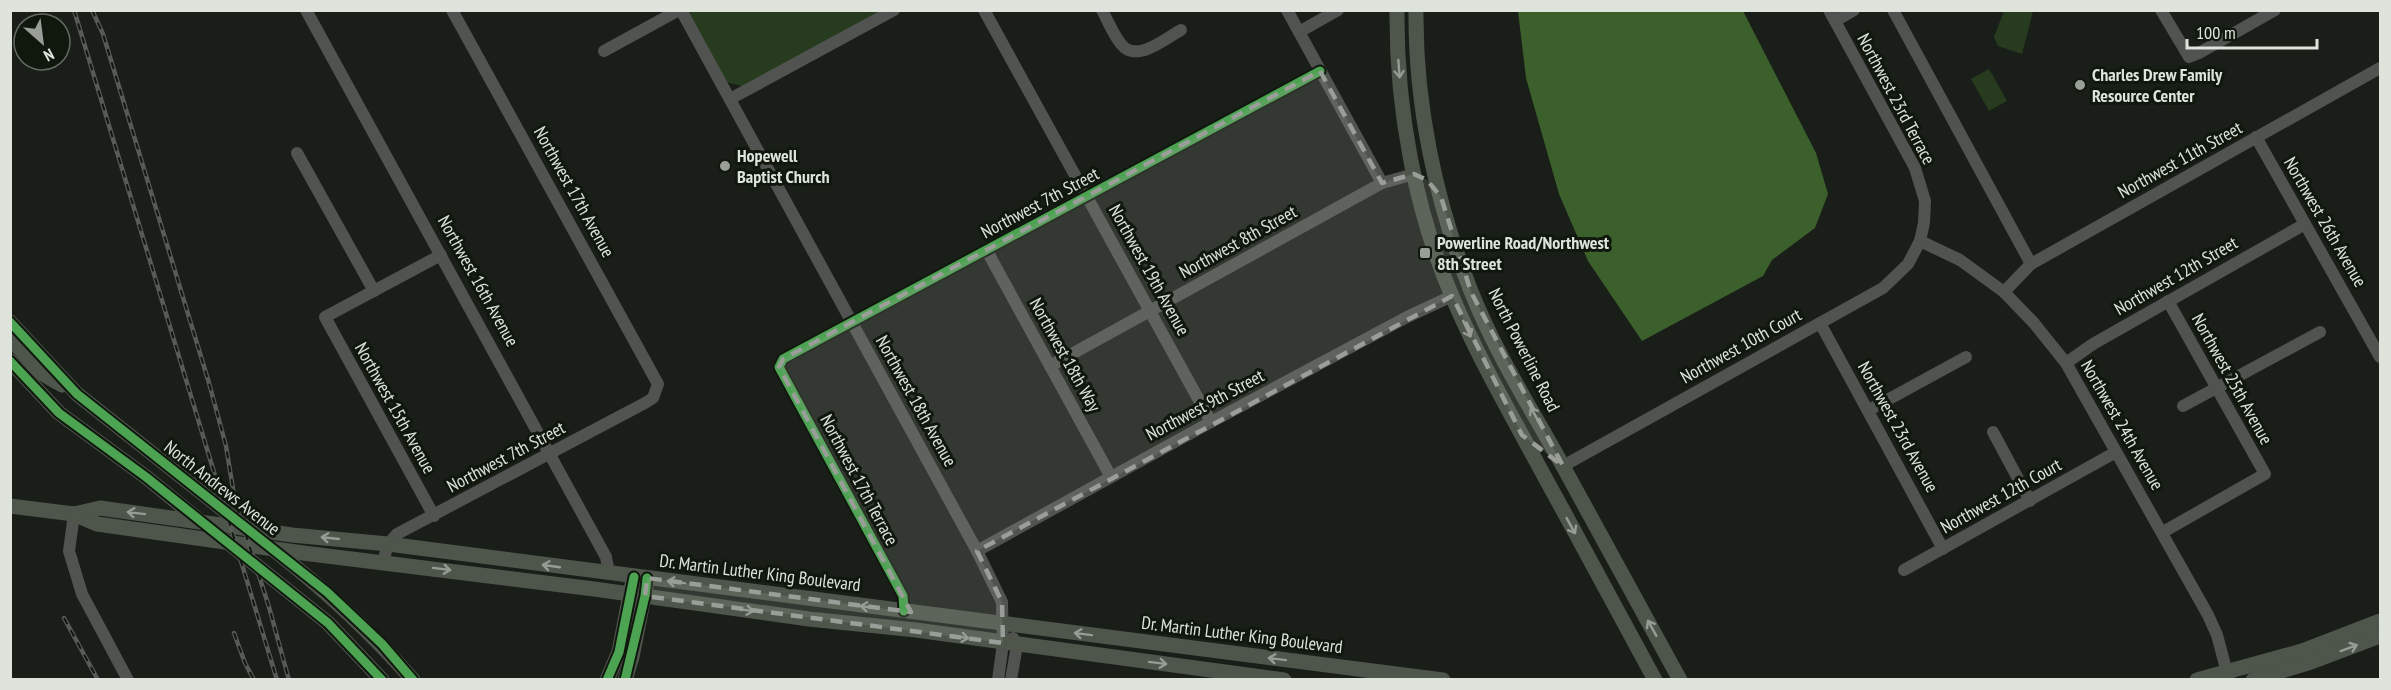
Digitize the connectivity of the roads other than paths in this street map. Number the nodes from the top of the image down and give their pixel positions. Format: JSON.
{"nodes":[{"id":1,"x":306,"y":10,"type":"edge"},
{"id":2,"x":680,"y":10,"type":"edge"},
{"id":3,"x":894,"y":10,"type":"edge"},
{"id":4,"x":984,"y":10,"type":"edge"},
{"id":5,"x":1102,"y":10,"type":"edge"},
{"id":6,"x":1287,"y":10,"type":"edge"},
{"id":7,"x":1338,"y":10,"type":"edge"},
{"id":8,"x":1397,"y":10,"type":"edge"},
{"id":9,"x":1416,"y":10,"type":"edge"},
{"id":10,"x":1854,"y":10,"type":"edge"},
{"id":11,"x":1893,"y":10,"type":"edge"},
{"id":12,"x":2161,"y":10,"type":"edge"},
{"id":13,"x":2275,"y":10,"type":"edge"},
{"id":14,"x":457,"y":12,"type":"edge"},
{"id":15,"x":1832,"y":16,"type":"edge"},
{"id":16,"x":1181,"y":30,"type":"dead end"},
{"id":17,"x":1299,"y":32,"type":"junction"},
{"id":18,"x":604,"y":51,"type":"dead end"},
{"id":19,"x":2380,"y":68,"type":"edge"},
{"id":20,"x":1320,"y":71,"type":"junction"},
{"id":21,"x":730,"y":99,"type":"junction"},
{"id":22,"x":2256,"y":137,"type":"junction"},
{"id":23,"x":1410,"y":152,"type":"junction"},
{"id":24,"x":297,"y":153,"type":"dead end"},
{"id":25,"x":1434,"y":172,"type":"junction"},
{"id":26,"x":1414,"y":174,"type":"junction"},
{"id":27,"x":1382,"y":183,"type":"junction"},
{"id":28,"x":1088,"y":196,"type":"junction"},
{"id":29,"x":1441,"y":197,"type":"junction"},
{"id":30,"x":2305,"y":224,"type":"junction"},
{"id":31,"x":1920,"y":241,"type":"junction"},
{"id":32,"x":987,"y":250,"type":"junction"},
{"id":33,"x":441,"y":255,"type":"junction"},
{"id":34,"x":2031,"y":264,"type":"junction"},
{"id":35,"x":374,"y":291,"type":"junction"},
{"id":36,"x":2004,"y":292,"type":"junction"},
{"id":37,"x":1452,"y":296,"type":"junction"},
{"id":38,"x":2168,"y":301,"type":"junction"},
{"id":39,"x":1150,"y":310,"type":"junction"},
{"id":40,"x":10,"y":322,"type":"edge"},
{"id":41,"x":852,"y":322,"type":"junction"},
{"id":42,"x":1820,"y":323,"type":"junction"},
{"id":43,"x":2320,"y":332,"type":"dead end"},
{"id":44,"x":10,"y":338,"type":"edge"},
{"id":45,"x":1966,"y":357,"type":"dead end"},
{"id":46,"x":2380,"y":357,"type":"edge"},
{"id":47,"x":10,"y":361,"type":"edge"},
{"id":48,"x":2066,"y":363,"type":"junction"},
{"id":49,"x":1050,"y":366,"type":"junction"},
{"id":50,"x":780,"y":367,"type":"joint"},
{"id":51,"x":2217,"y":387,"type":"junction"},
{"id":52,"x":657,"y":392,"type":"joint"},
{"id":53,"x":77,"y":394,"type":"junction"},
{"id":54,"x":2182,"y":406,"type":"dead end"},
{"id":55,"x":1869,"y":410,"type":"junction"},
{"id":56,"x":1211,"y":422,"type":"junction"},
{"id":57,"x":1993,"y":432,"type":"dead end"},
{"id":58,"x":1522,"y":435,"type":"junction"},
{"id":59,"x":2116,"y":452,"type":"junction"},
{"id":60,"x":551,"y":454,"type":"junction"},
{"id":61,"x":1563,"y":466,"type":"junction"},
{"id":62,"x":1111,"y":477,"type":"junction"},
{"id":63,"x":2030,"y":501,"type":"junction"},
{"id":64,"x":10,"y":506,"type":"edge"},
{"id":65,"x":74,"y":514,"type":"junction"},
{"id":66,"x":434,"y":516,"type":"junction"},
{"id":67,"x":2163,"y":532,"type":"junction"},
{"id":68,"x":388,"y":544,"type":"junction"},
{"id":69,"x":1943,"y":549,"type":"junction"},
{"id":70,"x":977,"y":551,"type":"junction"},
{"id":71,"x":384,"y":562,"type":"junction"},
{"id":72,"x":1904,"y":570,"type":"dead end"},
{"id":73,"x":609,"y":573,"type":"junction"},
{"id":74,"x":641,"y":577,"type":"junction"},
{"id":75,"x":594,"y":589,"type":"junction"},
{"id":76,"x":637,"y":595,"type":"junction"},
{"id":77,"x":904,"y":611,"type":"junction"},
{"id":78,"x":2380,"y":621,"type":"edge"},
{"id":79,"x":1004,"y":624,"type":"junction"},
{"id":80,"x":2380,"y":636,"type":"edge"},
{"id":81,"x":2333,"y":639,"type":"junction"},
{"id":82,"x":1010,"y":644,"type":"junction"},
{"id":83,"x":2229,"y":676,"type":"edge"},
{"id":84,"x":2259,"y":679,"type":"edge"},
{"id":85,"x":128,"y":680,"type":"edge"},
{"id":86,"x":382,"y":680,"type":"edge"},
{"id":87,"x":413,"y":680,"type":"edge"},
{"id":88,"x":607,"y":680,"type":"edge"},
{"id":89,"x":625,"y":680,"type":"edge"},
{"id":90,"x":998,"y":680,"type":"edge"},
{"id":91,"x":1011,"y":680,"type":"edge"},
{"id":92,"x":1284,"y":680,"type":"edge"},
{"id":93,"x":1443,"y":680,"type":"edge"},
{"id":94,"x":1655,"y":680,"type":"edge"},
{"id":95,"x":1680,"y":680,"type":"edge"},
{"id":96,"x":2197,"y":680,"type":"edge"}],
"edges":[{"from":1,"to":33,"type":"street","name":"Northwest 16th Avenue"},
{"from":2,"to":18,"type":"street"},
{"from":2,"to":21,"type":"street","name":"Northwest 18th Avenue"},
{"from":3,"to":21,"type":"street"},
{"from":4,"to":28,"type":"street","name":"Northwest 19th Avenue"},
{"from":5,"to":16,"type":"street"},
{"from":6,"to":17,"type":"street"},
{"from":7,"to":17,"type":"street"},
{"from":8,"to":23,"type":"main road","one_way":true},
{"from":9,"to":25,"type":"main road","name":"North Powerline Road"},
{"from":10,"to":15,"type":"street"},
{"from":11,"to":34,"type":"street"},
{"from":12,"to":13,"type":"street"},
{"from":14,"to":52,"type":"street","name":"Northwest 17th Avenue"},
{"from":15,"to":31,"type":"street","name":"Northwest 23rd Terrace"},
{"from":17,"to":20,"type":"street"},
{"from":19,"to":22,"type":"street","name":"Northwest 11th Street"},
{"from":20,"to":27,"type":"street"},
{"from":20,"to":28,"type":"street","name":"Northwest 7th Street"},
{"from":21,"to":41,"type":"street","name":"Northwest 18th Avenue"},
{"from":22,"to":30,"type":"street","name":"Northwest 26th Avenue"},
{"from":22,"to":34,"type":"street","name":"Northwest 11th Street"},
{"from":23,"to":25,"type":"main road"},
{"from":23,"to":26,"type":"main road"},
{"from":24,"to":35,"type":"street"},
{"from":25,"to":29,"type":"main road","name":"North Powerline Road"},
{"from":26,"to":27,"type":"street","name":"Northwest 8th Street"},
{"from":26,"to":29,"type":"main road"},
{"from":26,"to":37,"type":"main road"},
{"from":27,"to":39,"type":"street","name":"Northwest 8th Street"},
{"from":28,"to":32,"type":"street","name":"Northwest 7th Street"},
{"from":28,"to":39,"type":"street","name":"Northwest 19th Avenue"},
{"from":61,"to":29,"type":"main road","name":"North Powerline Road","one_way":true},
{"from":30,"to":38,"type":"street","name":"Northwest 12th Street"},
{"from":30,"to":46,"type":"street","name":"Northwest 26th Avenue"},
{"from":31,"to":36,"type":"street","name":"Northwest 24th Avenue"},
{"from":31,"to":42,"type":"street","name":"Northwest 10th Court"},
{"from":32,"to":41,"type":"street","name":"Northwest 7th Street"},
{"from":32,"to":49,"type":"street","name":"Northwest 18th Way"},
{"from":33,"to":35,"type":"street"},
{"from":33,"to":60,"type":"street","name":"Northwest 16th Avenue"},
{"from":34,"to":36,"type":"street","name":"Northwest 11th Street"},
{"from":35,"to":66,"type":"street","name":"Northwest 15th Avenue"},
{"from":36,"to":48,"type":"street","name":"Northwest 24th Avenue"},
{"from":37,"to":56,"type":"street","name":"Northwest 9th Street"},
{"from":37,"to":58,"type":"main road","one_way":true},
{"from":38,"to":48,"type":"street","name":"Northwest 12th Street"},
{"from":38,"to":51,"type":"street","name":"Northwest 25th Avenue"},
{"from":39,"to":49,"type":"street","name":"Northwest 8th Street"},
{"from":39,"to":56,"type":"street","name":"Northwest 19th Avenue"},
{"from":40,"to":53,"type":"main road","name":"North Andrews Avenue"},
{"from":41,"to":50,"type":"street","name":"Northwest 7th Street"},
{"from":41,"to":70,"type":"street","name":"Northwest 18th Avenue"},
{"from":42,"to":55,"type":"street","name":"Northwest 23rd Avenue"},
{"from":42,"to":61,"type":"street","name":"Northwest 10th Court"},
{"from":43,"to":51,"type":"street"},
{"from":44,"to":53,"type":"main road"},
{"from":45,"to":55,"type":"street"},
{"from":47,"to":86,"type":"main road"},
{"from":48,"to":59,"type":"street","name":"Northwest 24th Avenue"},
{"from":49,"to":62,"type":"street","name":"Northwest 18th Way"},
{"from":50,"to":77,"type":"street","name":"Northwest 17th Terrace"},
{"from":51,"to":54,"type":"street"},
{"from":51,"to":67,"type":"street","name":"Northwest 25th Avenue"},
{"from":52,"to":60,"type":"street","name":"Northwest 7th Street"},
{"from":53,"to":87,"type":"main road","name":"North Andrews Avenue"},
{"from":55,"to":69,"type":"street","name":"Northwest 23rd Avenue"},
{"from":56,"to":62,"type":"street","name":"Northwest 9th Street"},
{"from":57,"to":63,"type":"street"},
{"from":58,"to":61,"type":"main road"},
{"from":58,"to":94,"type":"main road","one_way":true},
{"from":59,"to":63,"type":"street","name":"Northwest 12th Court"},
{"from":59,"to":67,"type":"street","name":"Northwest 24th Avenue"},
{"from":60,"to":66,"type":"street","name":"Northwest 7th Street"},
{"from":60,"to":73,"type":"street","name":"Northwest 16th Avenue"},
{"from":95,"to":61,"type":"main road","name":"North Powerline Road","one_way":true},
{"from":62,"to":70,"type":"street","name":"Northwest 9th Street"},
{"from":63,"to":69,"type":"street","name":"Northwest 12th Court"},
{"from":64,"to":65,"type":"main road","name":"Dr. Martin Luther King Boulevard"},
{"from":68,"to":65,"type":"main road","name":"Dr. Martin Luther King Boulevard","one_way":true},
{"from":65,"to":71,"type":"main road","name":"Dr. Martin Luther King Boulevard"},
{"from":65,"to":85,"type":"street"},
{"from":66,"to":68,"type":"street","name":"Northwest 7th Street"},
{"from":67,"to":83,"type":"street","name":"Northwest 24th Avenue"},
{"from":68,"to":71,"type":"street"},
{"from":73,"to":68,"type":"main road","name":"Dr. Martin Luther King Boulevard","one_way":true},
{"from":69,"to":72,"type":"street","name":"Northwest 12th Court"},
{"from":70,"to":79,"type":"street","name":"Northwest 18th Avenue"},
{"from":71,"to":75,"type":"main road","name":"Dr. Martin Luther King Boulevard","one_way":true},
{"from":73,"to":74,"type":"main road","name":"Dr. Martin Luther King Boulevard"},
{"from":73,"to":75,"type":"main road"},
{"from":74,"to":76,"type":"main road"},
{"from":77,"to":74,"type":"main road","name":"Dr. Martin Luther King Boulevard","one_way":true},
{"from":75,"to":76,"type":"main road","name":"Dr. Martin Luther King Boulevard"},
{"from":76,"to":82,"type":"main road","name":"Dr. Martin Luther King Boulevard","one_way":true},
{"from":76,"to":88,"type":"main road"},
{"from":76,"to":89,"type":"main road"},
{"from":77,"to":79,"type":"main road","name":"Dr. Martin Luther King Boulevard"},
{"from":78,"to":81,"type":"main road"},
{"from":79,"to":82,"type":"street","name":"Northwest 18th Avenue"},
{"from":93,"to":79,"type":"main road","name":"Dr. Martin Luther King Boulevard","one_way":true},
{"from":84,"to":80,"type":"main road","one_way":true},
{"from":81,"to":83,"type":"main road"},
{"from":81,"to":84,"type":"main road"},
{"from":82,"to":90,"type":"street"},
{"from":82,"to":91,"type":"street"},
{"from":82,"to":92,"type":"main road","name":"Dr. Martin Luther King Boulevard","one_way":true},
{"from":83,"to":96,"type":"main road"}]}
